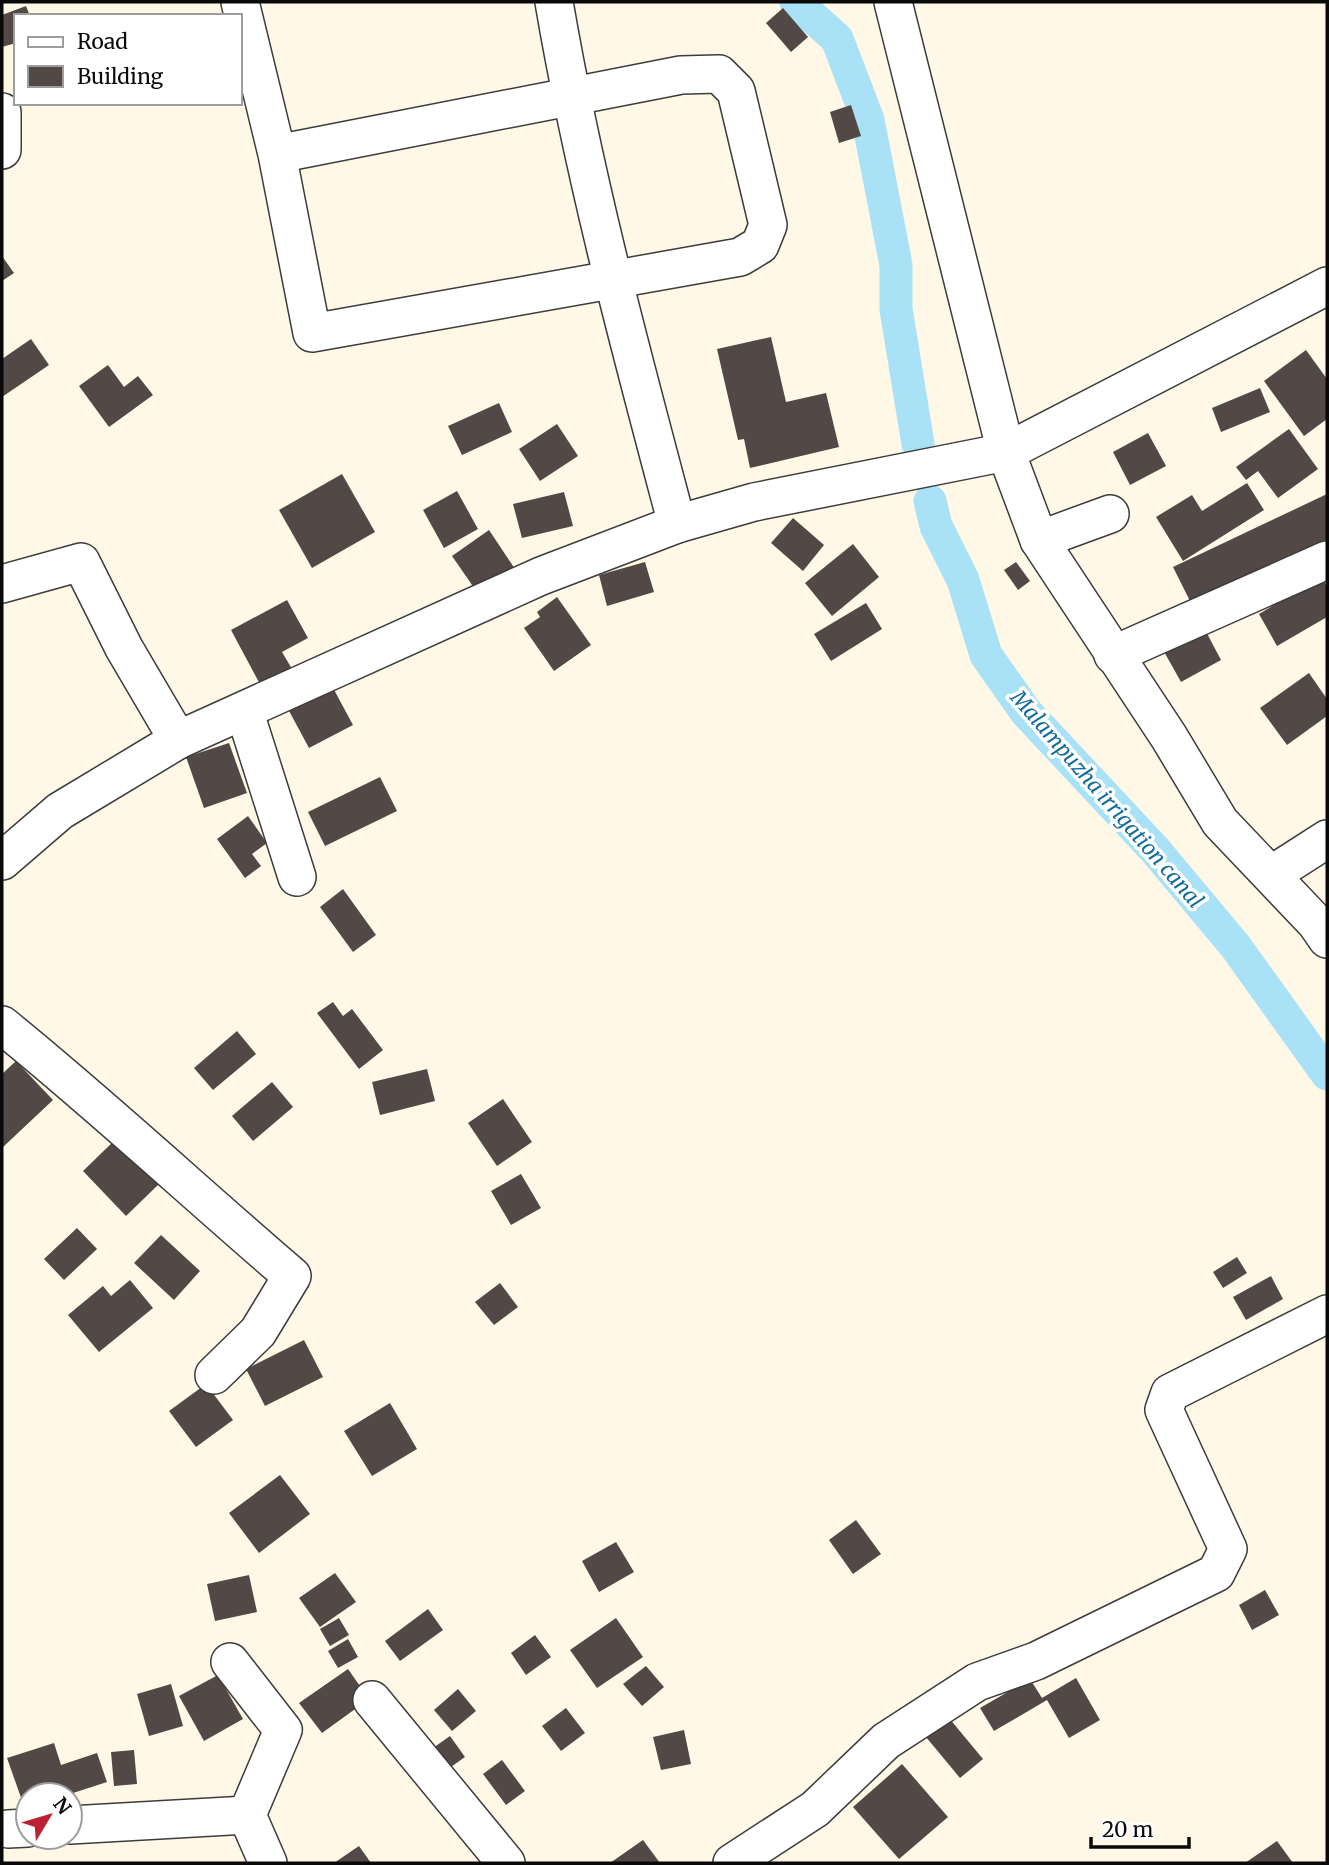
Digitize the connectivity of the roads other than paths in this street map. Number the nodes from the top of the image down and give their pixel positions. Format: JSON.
{"nodes":[{"id":1,"x":240,"y":2,"type":"edge"},
{"id":2,"x":554,"y":2,"type":"edge"},
{"id":3,"x":893,"y":2,"type":"edge"},
{"id":4,"x":571,"y":98,"type":"junction"},
{"id":5,"x":2,"y":112,"type":"edge"},
{"id":6,"x":2,"y":150,"type":"edge"},
{"id":7,"x":277,"y":154,"type":"junction"},
{"id":8,"x":612,"y":279,"type":"junction"},
{"id":9,"x":1327,"y":286,"type":"edge"},
{"id":10,"x":1006,"y":452,"type":"junction"},
{"id":11,"x":1110,"y":514,"type":"dead end"},
{"id":12,"x":677,"y":524,"type":"junction"},
{"id":13,"x":1039,"y":540,"type":"junction"},
{"id":14,"x":1327,"y":560,"type":"edge"},
{"id":15,"x":2,"y":584,"type":"edge"},
{"id":16,"x":1114,"y":655,"type":"junction"},
{"id":17,"x":245,"y":713,"type":"junction"},
{"id":18,"x":178,"y":740,"type":"junction"},
{"id":19,"x":1327,"y":839,"type":"edge"},
{"id":20,"x":2,"y":861,"type":"edge"},
{"id":21,"x":1271,"y":875,"type":"junction"},
{"id":22,"x":298,"y":877,"type":"dead end"},
{"id":23,"x":1327,"y":939,"type":"edge"},
{"id":24,"x":2,"y":1024,"type":"edge"},
{"id":25,"x":1327,"y":1314,"type":"edge"},
{"id":26,"x":214,"y":1375,"type":"dead end"},
{"id":27,"x":230,"y":1662,"type":"dead end"},
{"id":28,"x":372,"y":1700,"type":"dead end"},
{"id":29,"x":247,"y":1815,"type":"junction"},
{"id":30,"x":84,"y":1824,"type":"edge"},
{"id":31,"x":268,"y":1863,"type":"edge"},
{"id":32,"x":506,"y":1863,"type":"edge"},
{"id":33,"x":732,"y":1863,"type":"edge"}],
"edges":[{"from":1,"to":7,"type":"street"},
{"from":2,"to":4,"type":"street"},
{"from":3,"to":10,"type":"street"},
{"from":4,"to":7,"type":"street"},
{"from":4,"to":8,"type":"street"},
{"from":4,"to":8,"type":"street"},
{"from":5,"to":6,"type":"street"},
{"from":7,"to":8,"type":"street"},
{"from":8,"to":12,"type":"street"},
{"from":9,"to":10,"type":"street"},
{"from":10,"to":12,"type":"street"},
{"from":10,"to":13,"type":"street"},
{"from":11,"to":13,"type":"street"},
{"from":12,"to":17,"type":"street"},
{"from":13,"to":16,"type":"street"},
{"from":14,"to":16,"type":"street"},
{"from":15,"to":18,"type":"street"},
{"from":16,"to":21,"type":"street"},
{"from":17,"to":18,"type":"street"},
{"from":17,"to":22,"type":"street"},
{"from":18,"to":20,"type":"street"},
{"from":19,"to":21,"type":"street"},
{"from":21,"to":23,"type":"street"},
{"from":24,"to":26,"type":"street"},
{"from":25,"to":33,"type":"street"},
{"from":27,"to":29,"type":"street"},
{"from":28,"to":32,"type":"street"},
{"from":29,"to":30,"type":"street"},
{"from":29,"to":31,"type":"street"}]}
